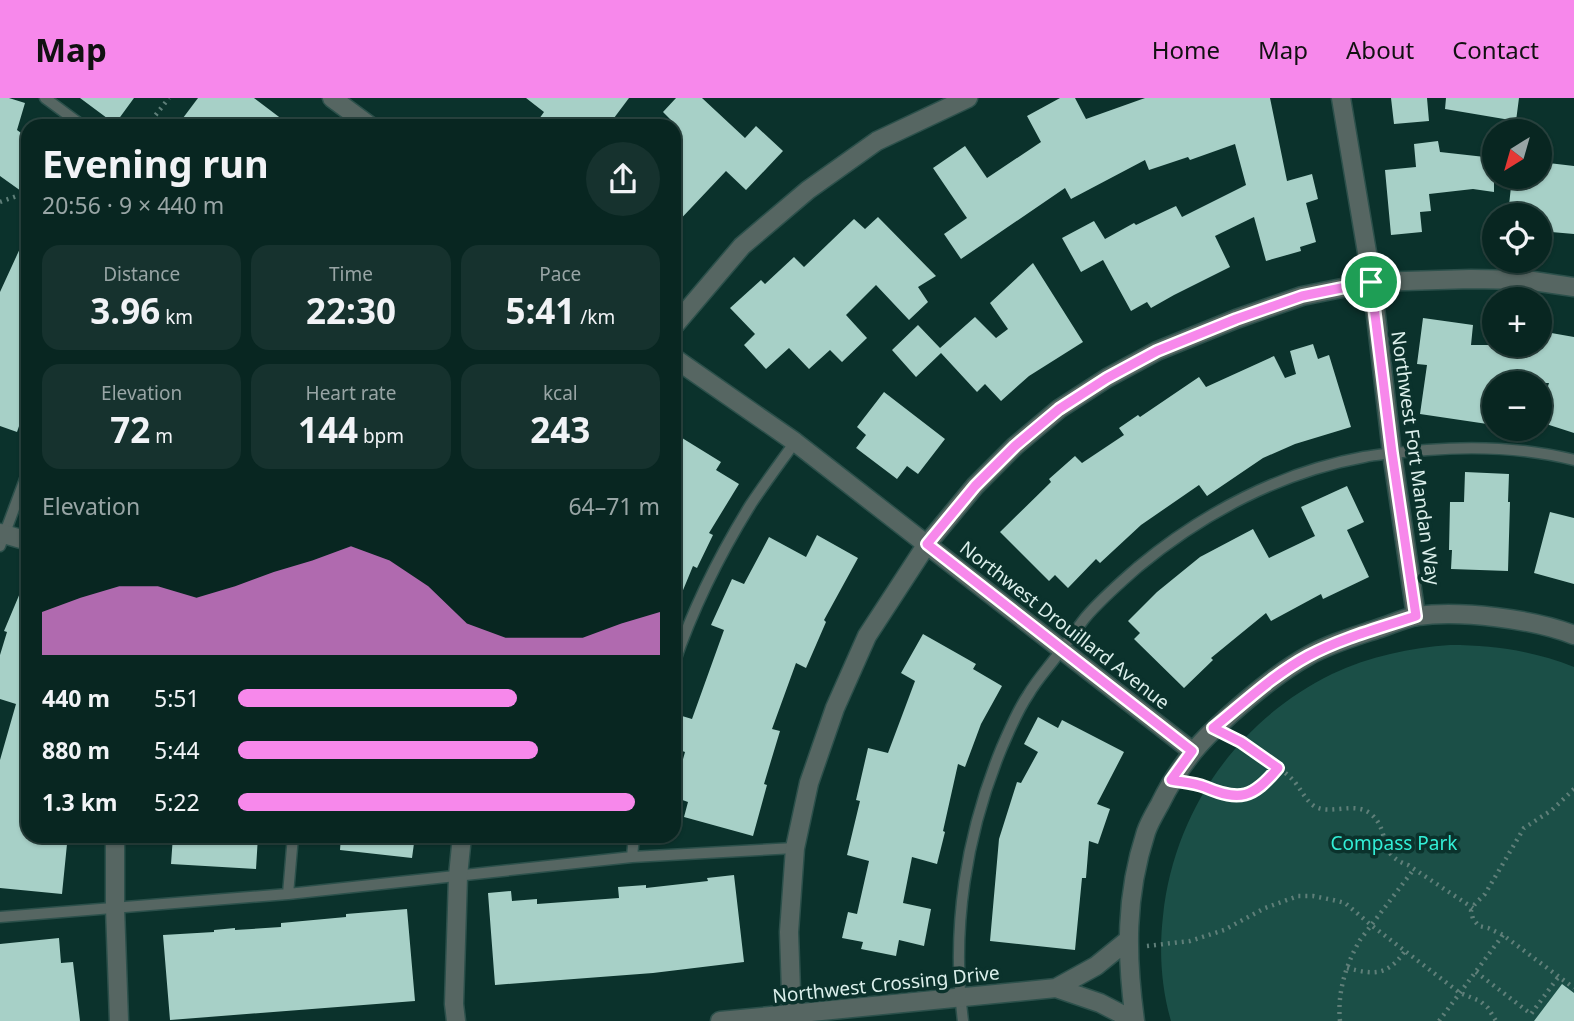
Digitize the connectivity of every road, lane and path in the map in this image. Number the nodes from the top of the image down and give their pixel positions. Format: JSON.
{"nodes":[{"id":1,"x":46,"y":98,"type":"edge"},
{"id":2,"x":169,"y":98,"type":"edge"},
{"id":3,"x":332,"y":98,"type":"edge"},
{"id":4,"x":968,"y":98,"type":"edge"},
{"id":5,"x":1341,"y":98,"type":"edge"},
{"id":6,"x":74,"y":119,"type":"edge"},
{"id":7,"x":152,"y":119,"type":"edge"},
{"id":8,"x":360,"y":119,"type":"edge"},
{"id":9,"x":21,"y":194,"type":"edge"},
{"id":10,"x":0,"y":202,"type":"edge"},
{"id":11,"x":1371,"y":282,"type":"junction"},
{"id":12,"x":1574,"y":287,"type":"edge"},
{"id":13,"x":681,"y":318,"type":"edge"},
{"id":14,"x":681,"y":363,"type":"edge"},
{"id":15,"x":795,"y":442,"type":"junction"},
{"id":16,"x":1392,"y":453,"type":"junction"},
{"id":17,"x":1574,"y":460,"type":"edge"},
{"id":18,"x":21,"y":488,"type":"edge"},
{"id":19,"x":1,"y":538,"type":"edge"},
{"id":20,"x":21,"y":540,"type":"edge"},
{"id":21,"x":927,"y":544,"type":"junction"},
{"id":22,"x":1416,"y":616,"type":"junction"},
{"id":23,"x":1574,"y":635,"type":"edge"},
{"id":24,"x":681,"y":644,"type":"edge"},
{"id":25,"x":1062,"y":650,"type":"junction"},
{"id":26,"x":1213,"y":728,"type":"junction"},
{"id":27,"x":1192,"y":751,"type":"junction"},
{"id":28,"x":1278,"y":768,"type":"junction"},
{"id":29,"x":1171,"y":780,"type":"junction"},
{"id":30,"x":1574,"y":789,"type":"edge"},
{"id":31,"x":115,"y":843,"type":"edge"},
{"id":32,"x":292,"y":843,"type":"edge"},
{"id":33,"x":461,"y":843,"type":"edge"},
{"id":34,"x":633,"y":843,"type":"edge"},
{"id":35,"x":795,"y":848,"type":"junction"},
{"id":36,"x":632,"y":857,"type":"junction"},
{"id":37,"x":1414,"y":869,"type":"junction"},
{"id":38,"x":458,"y":876,"type":"junction"},
{"id":39,"x":288,"y":894,"type":"junction"},
{"id":40,"x":115,"y":908,"type":"junction"},
{"id":41,"x":1473,"y":908,"type":"junction"},
{"id":42,"x":0,"y":917,"type":"edge"},
{"id":43,"x":1371,"y":925,"type":"junction"},
{"id":44,"x":1503,"y":935,"type":"junction"},
{"id":45,"x":1128,"y":942,"type":"junction"},
{"id":46,"x":1405,"y":951,"type":"junction"},
{"id":47,"x":1347,"y":968,"type":"junction"},
{"id":48,"x":1476,"y":972,"type":"junction"},
{"id":49,"x":1559,"y":976,"type":"junction"},
{"id":50,"x":1056,"y":988,"type":"junction"},
{"id":51,"x":1574,"y":988,"type":"edge"},
{"id":52,"x":1460,"y":993,"type":"junction"},
{"id":53,"x":960,"y":997,"type":"junction"},
{"id":54,"x":791,"y":1018,"type":"edge"},
{"id":55,"x":120,"y":1021,"type":"edge"},
{"id":56,"x":456,"y":1021,"type":"edge"},
{"id":57,"x":720,"y":1021,"type":"edge"},
{"id":58,"x":963,"y":1021,"type":"edge"},
{"id":59,"x":1135,"y":1021,"type":"edge"},
{"id":60,"x":1340,"y":1021,"type":"edge"},
{"id":61,"x":1439,"y":1021,"type":"edge"},
{"id":62,"x":1496,"y":1021,"type":"edge"}],
"edges":[{"from":1,"to":6,"type":"lane"},
{"from":2,"to":7,"type":"path"},
{"from":3,"to":8,"type":"street"},
{"from":4,"to":13,"type":"street"},
{"from":5,"to":11,"type":"street","name":"Northwest Fort Mandan Way"},
{"from":9,"to":10,"type":"path"},
{"from":11,"to":12,"type":"street"},
{"from":11,"to":16,"type":"street","name":"Northwest Fort Mandan Way"},
{"from":11,"to":21,"type":"street"},
{"from":14,"to":15,"type":"street","name":"Northwest Drouillard Avenue"},
{"from":15,"to":21,"type":"street","name":"Northwest Drouillard Avenue"},
{"from":15,"to":24,"type":"lane"},
{"from":16,"to":17,"type":"lane"},
{"from":16,"to":22,"type":"street","name":"Northwest Fort Mandan Way"},
{"from":16,"to":25,"type":"lane"},
{"from":18,"to":19,"type":"lane"},
{"from":19,"to":20,"type":"street"},
{"from":21,"to":25,"type":"street","name":"Northwest Drouillard Avenue"},
{"from":21,"to":35,"type":"street"},
{"from":22,"to":23,"type":"street","name":"Northwest Crossing Drive"},
{"from":22,"to":26,"type":"street","name":"Northwest Crossing Drive"},
{"from":25,"to":27,"type":"street","name":"Northwest Drouillard Avenue"},
{"from":25,"to":53,"type":"lane"},
{"from":26,"to":27,"type":"street","name":"Northwest Crossing Drive"},
{"from":26,"to":28,"type":"path"},
{"from":27,"to":29,"type":"street","name":"Northwest Crossing Drive"},
{"from":28,"to":29,"type":"path"},
{"from":28,"to":37,"type":"path"},
{"from":29,"to":45,"type":"street","name":"Northwest Crossing Drive"},
{"from":30,"to":41,"type":"path"},
{"from":31,"to":40,"type":"street"},
{"from":32,"to":39,"type":"lane"},
{"from":33,"to":38,"type":"street"},
{"from":34,"to":36,"type":"lane"},
{"from":35,"to":36,"type":"lane"},
{"from":35,"to":54,"type":"street"},
{"from":36,"to":38,"type":"lane"},
{"from":37,"to":41,"type":"path"},
{"from":37,"to":43,"type":"path"},
{"from":38,"to":39,"type":"lane"},
{"from":38,"to":56,"type":"street"},
{"from":39,"to":40,"type":"lane"},
{"from":40,"to":42,"type":"lane"},
{"from":40,"to":55,"type":"street"},
{"from":41,"to":44,"type":"path"},
{"from":43,"to":45,"type":"path"},
{"from":43,"to":46,"type":"path"},
{"from":43,"to":47,"type":"path"},
{"from":44,"to":48,"type":"path"},
{"from":44,"to":49,"type":"path"},
{"from":45,"to":50,"type":"street","name":"Northwest Crossing Drive"},
{"from":45,"to":59,"type":"street","name":"Northwest Crossing Drive"},
{"from":46,"to":47,"type":"path"},
{"from":46,"to":52,"type":"path"},
{"from":47,"to":60,"type":"path"},
{"from":48,"to":49,"type":"path"},
{"from":48,"to":52,"type":"path"},
{"from":49,"to":51,"type":"path"},
{"from":50,"to":53,"type":"street","name":"Northwest Crossing Drive"},
{"from":50,"to":59,"type":"street","name":"Northwest Crossing Drive"},
{"from":52,"to":61,"type":"path"},
{"from":52,"to":62,"type":"path"},
{"from":53,"to":54,"type":"street","name":"Northwest Crossing Drive"},
{"from":53,"to":58,"type":"lane"},
{"from":54,"to":57,"type":"street","name":"Northwest Crossing Drive"}]}
